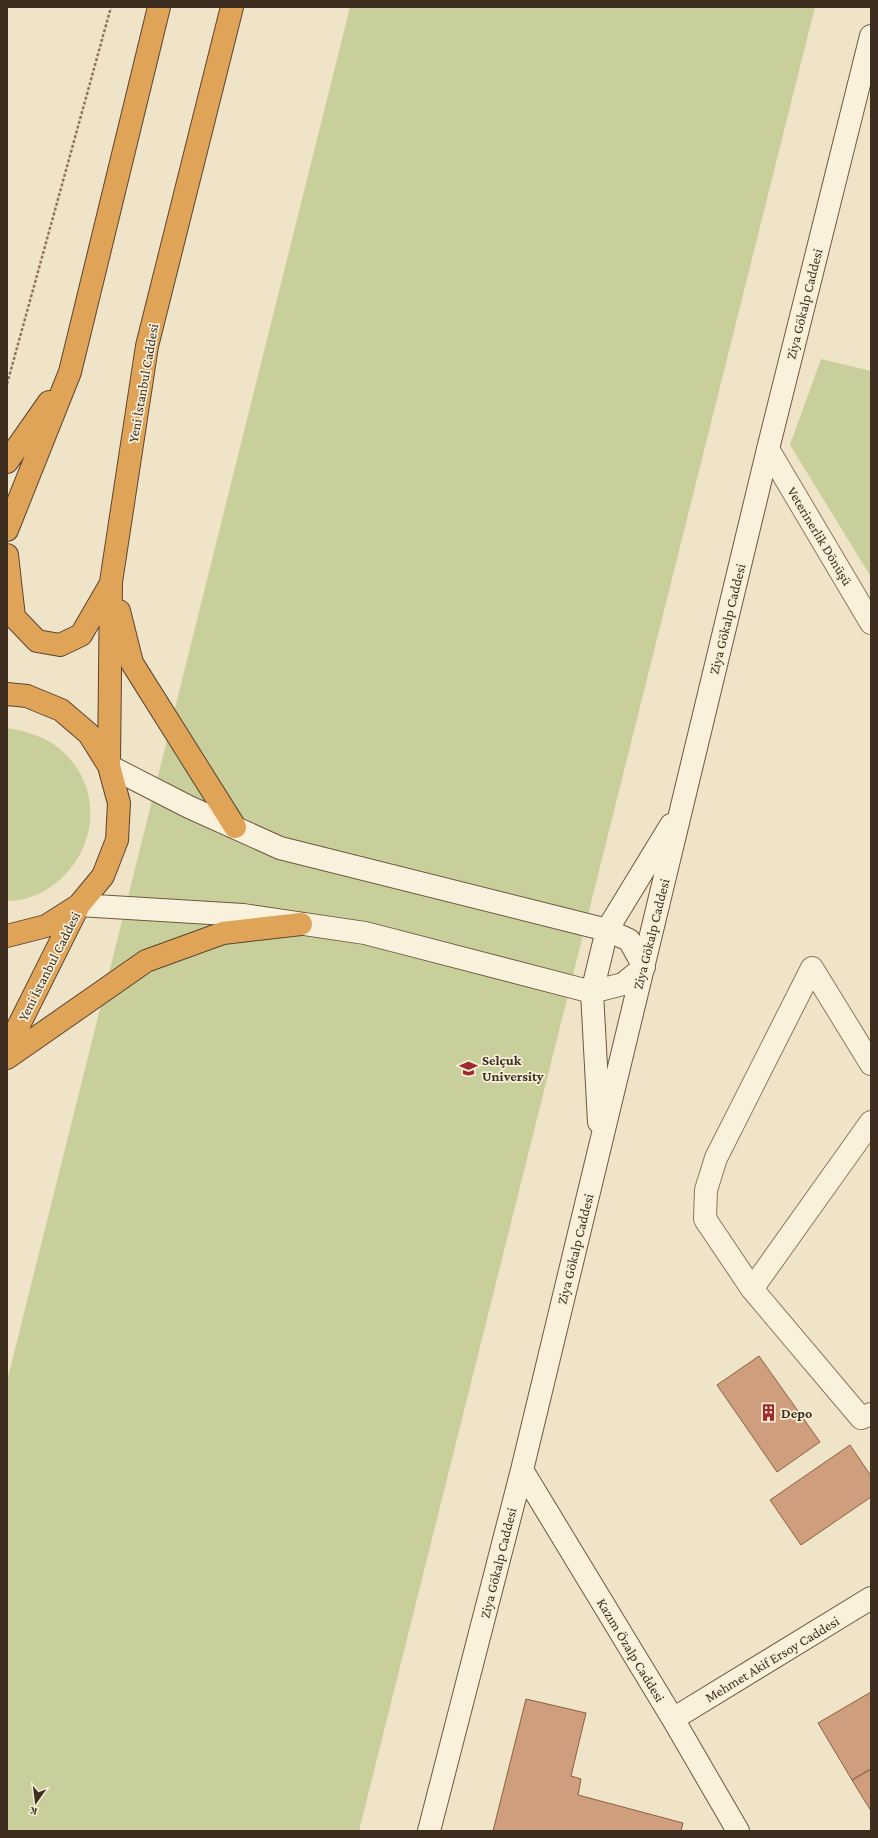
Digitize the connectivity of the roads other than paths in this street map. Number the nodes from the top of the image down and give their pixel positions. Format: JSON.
{"nodes":[{"id":1,"x":159,"y":7,"type":"edge"},
{"id":2,"x":232,"y":7,"type":"edge"},
{"id":3,"x":871,"y":36,"type":"edge"},
{"id":4,"x":70,"y":372,"type":"junction"},
{"id":5,"x":768,"y":449,"type":"junction"},
{"id":6,"x":7,"y":462,"type":"edge"},
{"id":7,"x":7,"y":530,"type":"edge"},
{"id":8,"x":7,"y":555,"type":"edge"},
{"id":9,"x":111,"y":582,"type":"junction"},
{"id":10,"x":871,"y":622,"type":"edge"},
{"id":11,"x":7,"y":694,"type":"edge"},
{"id":12,"x":109,"y":766,"type":"junction"},
{"id":13,"x":682,"y":807,"type":"junction"},
{"id":14,"x":235,"y":827,"type":"junction"},
{"id":15,"x":79,"y":905,"type":"junction"},
{"id":16,"x":301,"y":924,"type":"junction"},
{"id":17,"x":607,"y":930,"type":"junction"},
{"id":18,"x":7,"y":936,"type":"edge"},
{"id":19,"x":644,"y":967,"type":"junction"},
{"id":20,"x":592,"y":992,"type":"junction"},
{"id":21,"x":7,"y":1049,"type":"edge"},
{"id":22,"x":7,"y":1058,"type":"edge"},
{"id":23,"x":871,"y":1064,"type":"edge"},
{"id":24,"x":871,"y":1122,"type":"edge"},
{"id":25,"x":600,"y":1148,"type":"junction"},
{"id":26,"x":752,"y":1289,"type":"junction"},
{"id":27,"x":871,"y":1414,"type":"edge"},
{"id":28,"x":522,"y":1470,"type":"junction"},
{"id":29,"x":871,"y":1598,"type":"edge"},
{"id":30,"x":673,"y":1719,"type":"junction"},
{"id":31,"x":429,"y":1831,"type":"edge"},
{"id":32,"x":738,"y":1831,"type":"edge"}],
"edges":[{"from":1,"to":4,"type":"highway"},
{"from":2,"to":9,"type":"highway","name":"Yeni İstanbul Caddesi"},
{"from":3,"to":5,"type":"street","name":"Ziya Gökalp Caddesi"},
{"from":4,"to":6,"type":"highway"},
{"from":4,"to":7,"type":"highway"},
{"from":5,"to":10,"type":"street","name":"Veterinerlik Dönüşü"},
{"from":5,"to":13,"type":"street","name":"Ziya Gökalp Caddesi"},
{"from":8,"to":9,"type":"highway"},
{"from":9,"to":12,"type":"highway","name":"Yeni İstanbul Caddesi"},
{"from":9,"to":14,"type":"highway"},
{"from":11,"to":12,"type":"highway"},
{"from":12,"to":14,"type":"street"},
{"from":12,"to":15,"type":"highway"},
{"from":13,"to":17,"type":"street"},
{"from":13,"to":19,"type":"street","name":"Ziya Gökalp Caddesi"},
{"from":14,"to":17,"type":"street"},
{"from":15,"to":16,"type":"street"},
{"from":15,"to":18,"type":"highway"},
{"from":15,"to":21,"type":"highway","name":"Yeni İstanbul Caddesi"},
{"from":16,"to":20,"type":"street"},
{"from":16,"to":22,"type":"highway"},
{"from":17,"to":19,"type":"street"},
{"from":17,"to":20,"type":"street"},
{"from":19,"to":20,"type":"street"},
{"from":19,"to":25,"type":"street","name":"Ziya Gökalp Caddesi"},
{"from":20,"to":25,"type":"street"},
{"from":23,"to":26,"type":"street"},
{"from":24,"to":26,"type":"street"},
{"from":25,"to":28,"type":"street","name":"Ziya Gökalp Caddesi"},
{"from":26,"to":27,"type":"street"},
{"from":28,"to":30,"type":"street","name":"Kazım Özalp Caddesi"},
{"from":28,"to":31,"type":"street","name":"Ziya Gökalp Caddesi"},
{"from":29,"to":30,"type":"street","name":"Mehmet Akif Ersoy Caddesi"},
{"from":30,"to":32,"type":"street","name":"Kazım Özalp Caddesi"}]}
